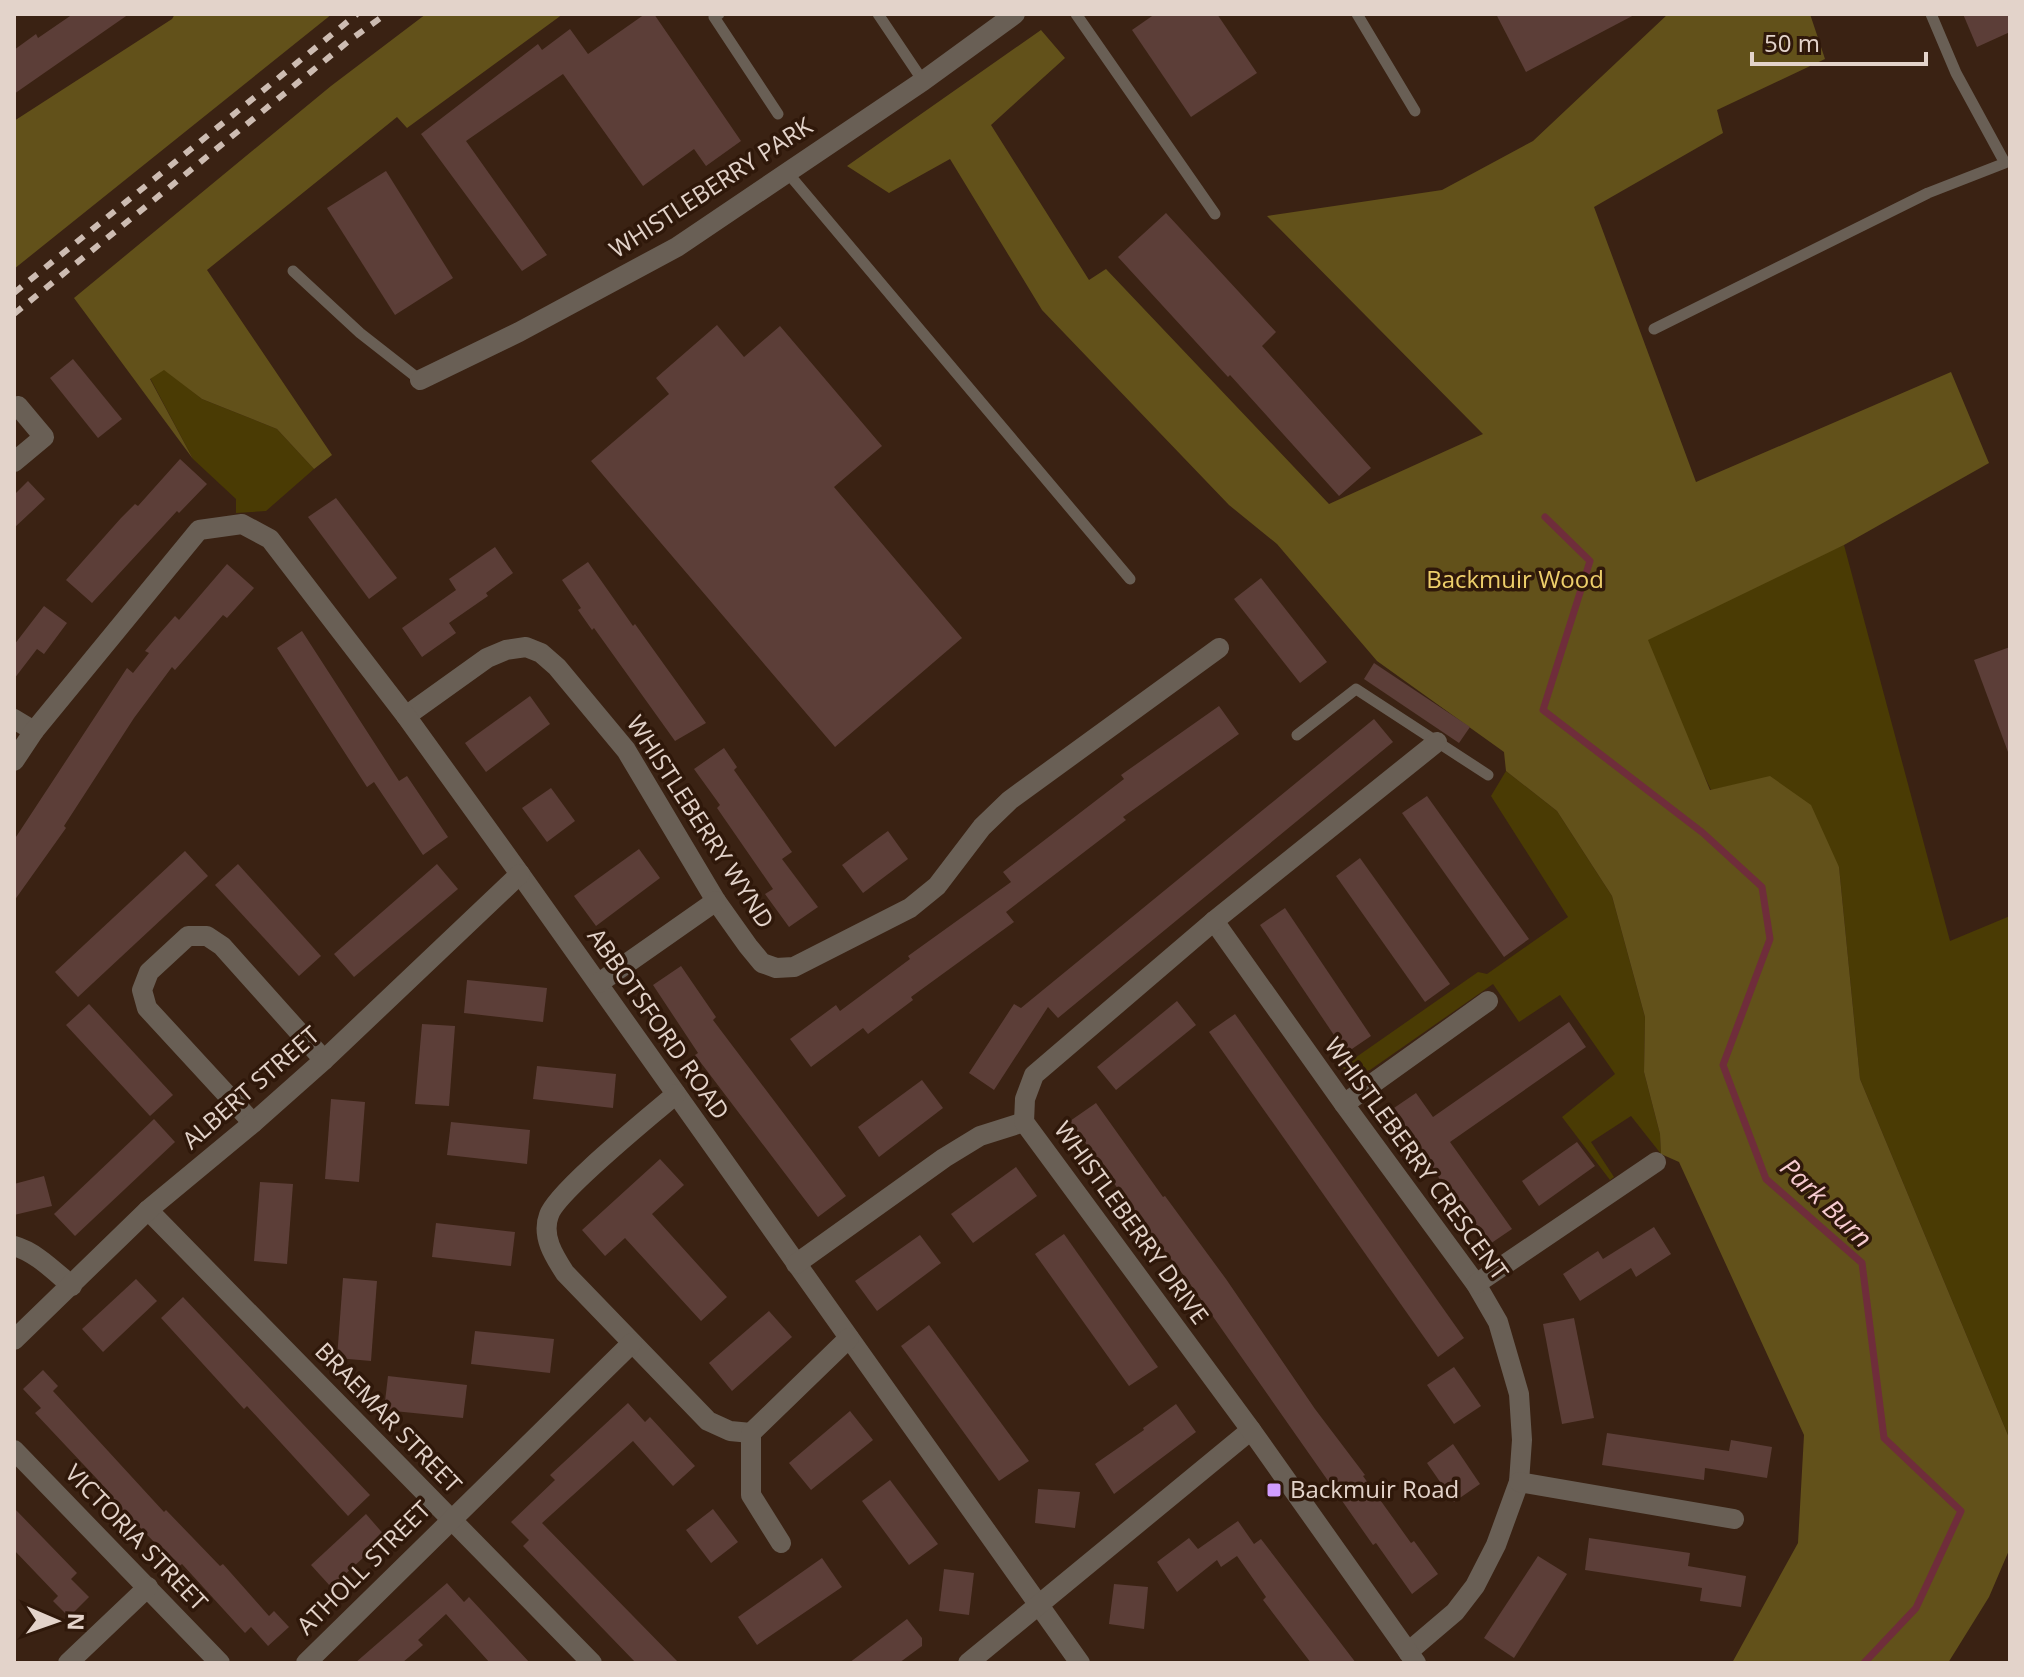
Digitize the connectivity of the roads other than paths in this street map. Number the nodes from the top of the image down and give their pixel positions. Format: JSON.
{"nodes":[{"id":1,"x":719,"y":14,"type":"edge"},
{"id":2,"x":878,"y":14,"type":"edge"},
{"id":3,"x":1015,"y":14,"type":"edge"},
{"id":4,"x":1076,"y":14,"type":"edge"},
{"id":5,"x":1357,"y":14,"type":"edge"},
{"id":6,"x":1931,"y":14,"type":"edge"},
{"id":7,"x":923,"y":81,"type":"junction"},
{"id":8,"x":1415,"y":111,"type":"dead end"},
{"id":9,"x":778,"y":114,"type":"dead end"},
{"id":10,"x":2008,"y":162,"type":"edge"},
{"id":11,"x":787,"y":172,"type":"junction"},
{"id":12,"x":2010,"y":176,"type":"edge"},
{"id":13,"x":1215,"y":214,"type":"dead end"},
{"id":14,"x":293,"y":271,"type":"dead end"},
{"id":15,"x":1654,"y":329,"type":"dead end"},
{"id":16,"x":420,"y":380,"type":"joint"},
{"id":17,"x":18,"y":406,"type":"dead end"},
{"id":18,"x":14,"y":462,"type":"edge"},
{"id":19,"x":1130,"y":579,"type":"dead end"},
{"id":20,"x":1219,"y":648,"type":"dead end"},
{"id":21,"x":406,"y":716,"type":"junction"},
{"id":22,"x":14,"y":719,"type":"edge"},
{"id":23,"x":34,"y":731,"type":"junction"},
{"id":24,"x":1297,"y":735,"type":"dead end"},
{"id":25,"x":1437,"y":742,"type":"junction"},
{"id":26,"x":14,"y":761,"type":"edge"},
{"id":27,"x":1488,"y":775,"type":"dead end"},
{"id":28,"x":520,"y":874,"type":"junction"},
{"id":29,"x":716,"y":901,"type":"junction"},
{"id":30,"x":1214,"y":921,"type":"junction"},
{"id":31,"x":599,"y":983,"type":"junction"},
{"id":32,"x":1488,"y":1001,"type":"dead end"},
{"id":33,"x":324,"y":1060,"type":"junction"},
{"id":34,"x":676,"y":1094,"type":"junction"},
{"id":35,"x":1344,"y":1104,"type":"junction"},
{"id":36,"x":1024,"y":1122,"type":"junction"},
{"id":37,"x":253,"y":1123,"type":"junction"},
{"id":38,"x":1656,"y":1162,"type":"dead end"},
{"id":39,"x":148,"y":1210,"type":"junction"},
{"id":40,"x":14,"y":1246,"type":"edge"},
{"id":41,"x":796,"y":1264,"type":"junction"},
{"id":42,"x":1476,"y":1284,"type":"junction"},
{"id":43,"x":72,"y":1286,"type":"junction"},
{"id":44,"x":849,"y":1338,"type":"junction"},
{"id":45,"x":14,"y":1340,"type":"edge"},
{"id":46,"x":632,"y":1343,"type":"junction"},
{"id":47,"x":1251,"y":1430,"type":"junction"},
{"id":48,"x":751,"y":1433,"type":"junction"},
{"id":49,"x":14,"y":1450,"type":"edge"},
{"id":50,"x":1519,"y":1482,"type":"junction"},
{"id":51,"x":451,"y":1519,"type":"junction"},
{"id":52,"x":1734,"y":1519,"type":"dead end"},
{"id":53,"x":781,"y":1543,"type":"dead end"},
{"id":54,"x":148,"y":1587,"type":"junction"},
{"id":55,"x":1038,"y":1606,"type":"junction"},
{"id":56,"x":1412,"y":1657,"type":"edge"},
{"id":57,"x":68,"y":1663,"type":"edge"},
{"id":58,"x":220,"y":1663,"type":"edge"},
{"id":59,"x":306,"y":1663,"type":"edge"},
{"id":60,"x":592,"y":1663,"type":"edge"},
{"id":61,"x":968,"y":1663,"type":"edge"},
{"id":62,"x":1080,"y":1663,"type":"edge"}],
"edges":[{"from":1,"to":9,"type":"lane"},
{"from":2,"to":7,"type":"lane"},
{"from":3,"to":7,"type":"street","name":"WHISTLEBERRY PARK"},
{"from":4,"to":13,"type":"lane"},
{"from":5,"to":8,"type":"lane"},
{"from":6,"to":10,"type":"lane"},
{"from":7,"to":11,"type":"street","name":"WHISTLEBERRY PARK"},
{"from":10,"to":12,"type":"lane"},
{"from":10,"to":15,"type":"lane"},
{"from":11,"to":16,"type":"street","name":"WHISTLEBERRY PARK"},
{"from":11,"to":19,"type":"lane"},
{"from":14,"to":16,"type":"lane"},
{"from":17,"to":18,"type":"street"},
{"from":20,"to":29,"type":"street","name":"WHISTLEBERRY WYND"},
{"from":21,"to":23,"type":"street","name":"ABBOTSFORD ROAD"},
{"from":21,"to":28,"type":"street","name":"ABBOTSFORD ROAD"},
{"from":21,"to":29,"type":"street","name":"WHISTLEBERRY WYND"},
{"from":22,"to":23,"type":"street"},
{"from":23,"to":26,"type":"street"},
{"from":24,"to":25,"type":"lane"},
{"from":25,"to":27,"type":"lane"},
{"from":25,"to":30,"type":"street","name":"WHISTLEBERRY DRIVE"},
{"from":28,"to":31,"type":"street","name":"ABBOTSFORD ROAD"},
{"from":28,"to":33,"type":"street","name":"ALBERT STREET"},
{"from":29,"to":31,"type":"street"},
{"from":30,"to":35,"type":"street","name":"WHISTLEBERRY CRESCENT"},
{"from":30,"to":36,"type":"street","name":"WHISTLEBERRY DRIVE"},
{"from":31,"to":34,"type":"street","name":"ABBOTSFORD ROAD"},
{"from":32,"to":35,"type":"street"},
{"from":33,"to":37,"type":"street","name":"ALBERT STREET"},
{"from":33,"to":37,"type":"street"},
{"from":34,"to":41,"type":"street","name":"ABBOTSFORD ROAD"},
{"from":34,"to":46,"type":"street"},
{"from":35,"to":42,"type":"street","name":"WHISTLEBERRY CRESCENT"},
{"from":36,"to":41,"type":"street"},
{"from":36,"to":47,"type":"street","name":"WHISTLEBERRY DRIVE"},
{"from":37,"to":39,"type":"street","name":"ALBERT STREET"},
{"from":38,"to":42,"type":"street"},
{"from":39,"to":43,"type":"street","name":"ALBERT STREET"},
{"from":39,"to":51,"type":"street","name":"BRAEMAR STREET"},
{"from":40,"to":43,"type":"street"},
{"from":41,"to":44,"type":"street","name":"ABBOTSFORD ROAD"},
{"from":42,"to":50,"type":"street","name":"WHISTLEBERRY CRESCENT"},
{"from":43,"to":45,"type":"street","name":"ALBERT STREET"},
{"from":44,"to":48,"type":"street"},
{"from":44,"to":55,"type":"street","name":"ABBOTSFORD ROAD"},
{"from":46,"to":48,"type":"street"},
{"from":46,"to":51,"type":"street","name":"ATHOLL STREET"},
{"from":47,"to":55,"type":"street"},
{"from":47,"to":56,"type":"street","name":"WHISTLEBERRY DRIVE"},
{"from":48,"to":53,"type":"street"},
{"from":49,"to":54,"type":"street","name":"VICTORIA STREET"},
{"from":50,"to":52,"type":"street"},
{"from":50,"to":56,"type":"street","name":"WHISTLEBERRY CRESCENT"},
{"from":51,"to":59,"type":"street","name":"ATHOLL STREET"},
{"from":51,"to":60,"type":"street","name":"BRAEMAR STREET"},
{"from":54,"to":57,"type":"street"},
{"from":54,"to":58,"type":"street","name":"VICTORIA STREET"},
{"from":55,"to":61,"type":"street"},
{"from":55,"to":62,"type":"street","name":"ABBOTSFORD ROAD"}]}
